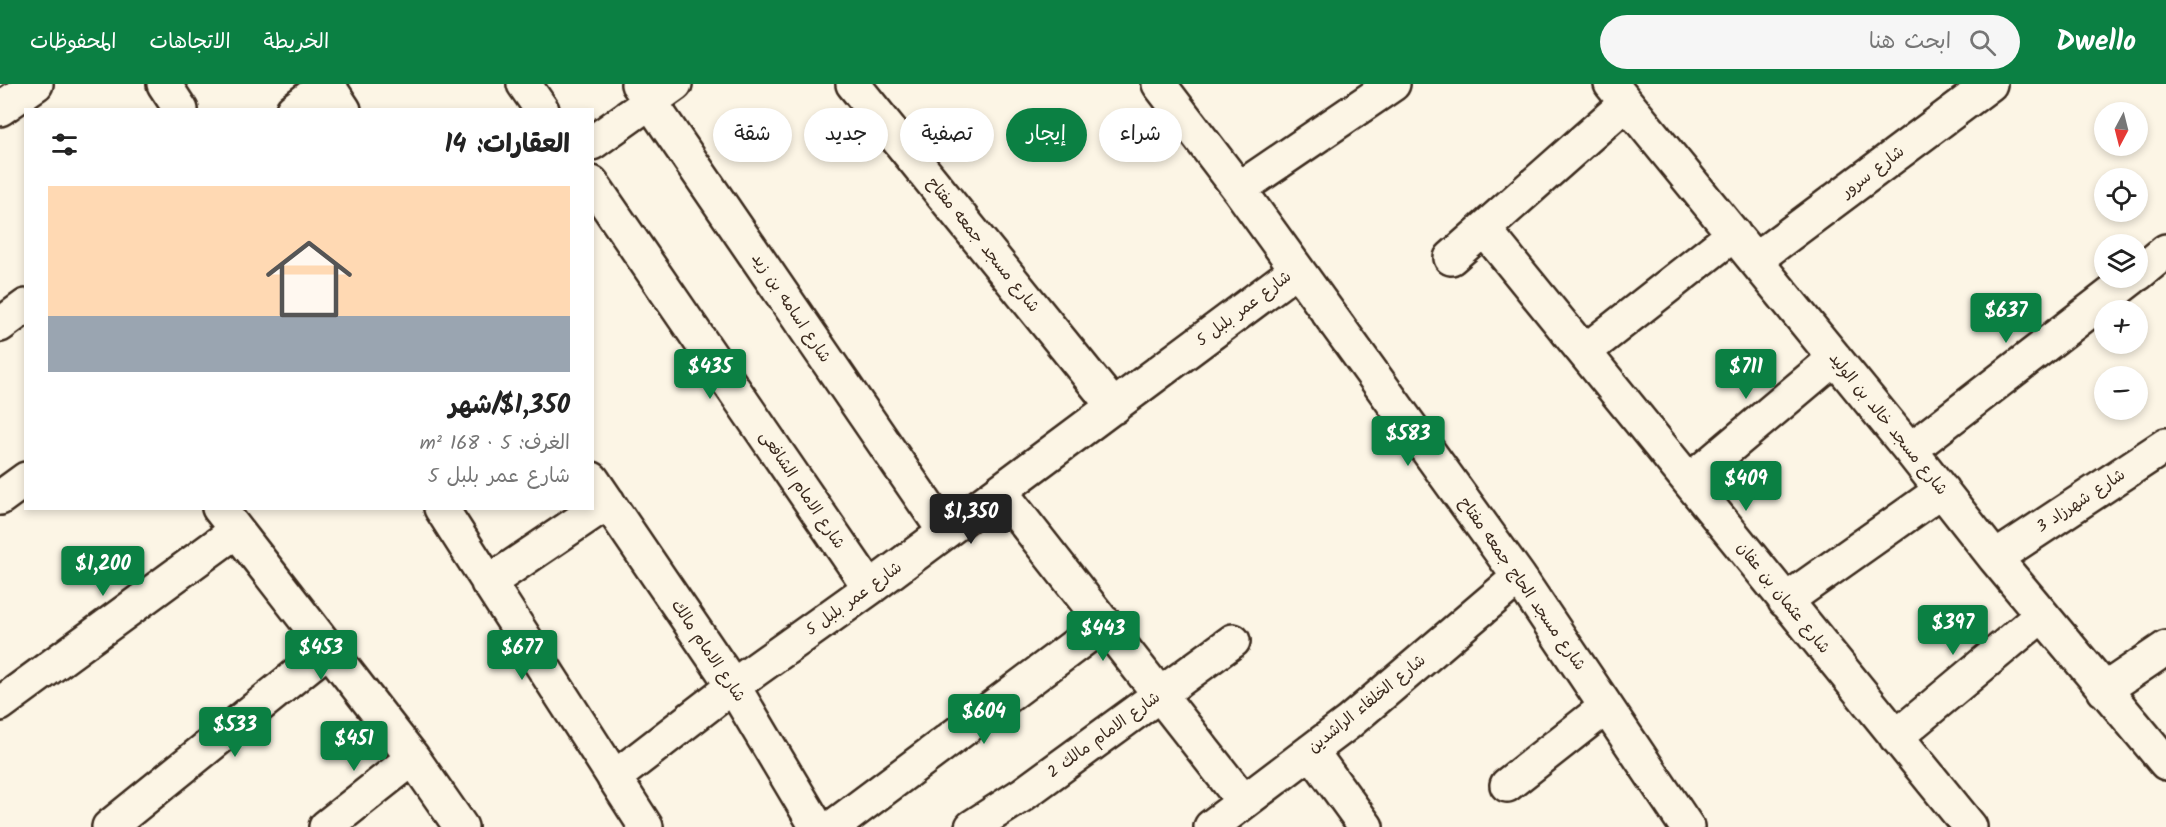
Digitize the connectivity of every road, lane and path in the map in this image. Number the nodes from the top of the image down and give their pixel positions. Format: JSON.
{"nodes":[{"id":1,"x":36,"y":84,"type":"edge"},
{"id":2,"x":164,"y":84,"type":"edge"},
{"id":3,"x":327,"y":84,"type":"edge"},
{"id":4,"x":524,"y":84,"type":"edge"},
{"id":5,"x":853,"y":84,"type":"edge"},
{"id":6,"x":1159,"y":84,"type":"edge"},
{"id":7,"x":1394,"y":84,"type":"edge"},
{"id":8,"x":1990,"y":84,"type":"edge"},
{"id":9,"x":654,"y":90,"type":"edge"},
{"id":10,"x":1618,"y":94,"type":"edge"},
{"id":11,"x":180,"y":108,"type":"edge"},
{"id":12,"x":296,"y":108,"type":"edge"},
{"id":13,"x":343,"y":108,"type":"edge"},
{"id":14,"x":541,"y":108,"type":"edge"},
{"id":15,"x":0,"y":109,"type":"edge"},
{"id":16,"x":594,"y":141,"type":"edge"},
{"id":17,"x":594,"y":186,"type":"edge"},
{"id":18,"x":1239,"y":189,"type":"junction"},
{"id":19,"x":1484,"y":229,"type":"junction"},
{"id":20,"x":1734,"y":234,"type":"junction"},
{"id":21,"x":2166,"y":251,"type":"edge"},
{"id":22,"x":1451,"y":258,"type":"dead end"},
{"id":23,"x":1755,"y":260,"type":"junction"},
{"id":24,"x":2148,"y":266,"type":"edge"},
{"id":25,"x":1296,"y":270,"type":"junction"},
{"id":26,"x":2119,"y":288,"type":"edge"},
{"id":27,"x":24,"y":307,"type":"edge"},
{"id":28,"x":0,"y":325,"type":"edge"},
{"id":29,"x":1584,"y":352,"type":"junction"},
{"id":30,"x":1835,"y":358,"type":"junction"},
{"id":31,"x":1113,"y":407,"type":"junction"},
{"id":32,"x":2166,"y":445,"type":"edge"},
{"id":33,"x":1910,"y":450,"type":"junction"},
{"id":34,"x":24,"y":480,"type":"edge"},
{"id":35,"x":1689,"y":482,"type":"junction"},
{"id":36,"x":600,"y":490,"type":"edge"},
{"id":37,"x":1942,"y":490,"type":"junction"},
{"id":38,"x":1000,"y":491,"type":"junction"},
{"id":39,"x":0,"y":498,"type":"edge"},
{"id":40,"x":442,"y":510,"type":"edge"},
{"id":41,"x":576,"y":510,"type":"edge"},
{"id":42,"x":227,"y":520,"type":"edge"},
{"id":43,"x":945,"y":532,"type":"junction"},
{"id":44,"x":1995,"y":558,"type":"junction"},
{"id":45,"x":1520,"y":577,"type":"junction"},
{"id":46,"x":488,"y":583,"type":"junction"},
{"id":47,"x":870,"y":588,"type":"junction"},
{"id":48,"x":1785,"y":601,"type":"junction"},
{"id":49,"x":2042,"y":615,"type":"junction"},
{"id":50,"x":1105,"y":623,"type":"junction"},
{"id":51,"x":1233,"y":641,"type":"dead end"},
{"id":52,"x":2166,"y":648,"type":"edge"},
{"id":53,"x":329,"y":649,"type":"junction"},
{"id":54,"x":733,"y":686,"type":"junction"},
{"id":55,"x":2104,"y":690,"type":"junction"},
{"id":56,"x":1160,"y":694,"type":"junction"},
{"id":57,"x":0,"y":704,"type":"edge"},
{"id":58,"x":1606,"y":707,"type":"junction"},
{"id":59,"x":1896,"y":737,"type":"junction"},
{"id":60,"x":1311,"y":751,"type":"junction"},
{"id":61,"x":414,"y":758,"type":"junction"},
{"id":62,"x":2166,"y":763,"type":"edge"},
{"id":63,"x":614,"y":778,"type":"junction"},
{"id":64,"x":1507,"y":785,"type":"dead end"},
{"id":65,"x":1244,"y":802,"type":"junction"},
{"id":66,"x":109,"y":827,"type":"edge"},
{"id":67,"x":326,"y":827,"type":"edge"},
{"id":68,"x":461,"y":827,"type":"edge"},
{"id":69,"x":646,"y":827,"type":"edge"},
{"id":70,"x":817,"y":827,"type":"edge"},
{"id":71,"x":833,"y":827,"type":"edge"},
{"id":72,"x":972,"y":827,"type":"edge"},
{"id":73,"x":1211,"y":827,"type":"edge"},
{"id":74,"x":1366,"y":827,"type":"edge"},
{"id":75,"x":1687,"y":827,"type":"edge"},
{"id":76,"x":1970,"y":827,"type":"edge"}],
"edges":[{"from":1,"to":15,"type":"street"},
{"from":2,"to":11,"type":"street"},
{"from":3,"to":12,"type":"street"},
{"from":3,"to":13,"type":"street"},
{"from":4,"to":14,"type":"street"},
{"from":5,"to":31,"type":"street","name":"شارع مسجد جمعه مفتاح"},
{"from":6,"to":18,"type":"street","name":"شارع مسجد الحاج جمعه مفتاح"},
{"from":7,"to":18,"type":"street"},
{"from":8,"to":23,"type":"street","name":"شارع سرور"},
{"from":9,"to":16,"type":"street"},
{"from":9,"to":43,"type":"street","name":"شارع اسامه بن زيد"},
{"from":10,"to":19,"type":"street"},
{"from":10,"to":20,"type":"street","name":"شارع مسجد خالد بن الوليد"},
{"from":17,"to":47,"type":"street","name":"شارع الامام الشافعى"},
{"from":18,"to":25,"type":"street","name":"شارع مسجد الحاج جمعه مفتاح"},
{"from":19,"to":22,"type":"street"},
{"from":19,"to":29,"type":"street","name":"شارع عثمان بن عفان"},
{"from":20,"to":23,"type":"street","name":"شارع مسجد خالد بن الوليد"},
{"from":20,"to":29,"type":"street"},
{"from":21,"to":24,"type":"street"},
{"from":23,"to":30,"type":"street","name":"شارع مسجد خالد بن الوليد"},
{"from":25,"to":31,"type":"street","name":"شارع عمر بلبل 5"},
{"from":25,"to":45,"type":"street","name":"شارع مسجد الحاج جمعه مفتاح"},
{"from":26,"to":33,"type":"street"},
{"from":27,"to":28,"type":"street"},
{"from":29,"to":35,"type":"street","name":"شارع عثمان بن عفان"},
{"from":30,"to":33,"type":"street","name":"شارع مسجد خالد بن الوليد"},
{"from":30,"to":35,"type":"street"},
{"from":31,"to":38,"type":"street","name":"شارع عمر بلبل 5"},
{"from":32,"to":44,"type":"street","name":"شارع شهرزاد 3"},
{"from":33,"to":37,"type":"street","name":"شارع مسجد خالد بن الوليد"},
{"from":34,"to":39,"type":"street"},
{"from":35,"to":48,"type":"street","name":"شارع عثمان بن عفان"},
{"from":36,"to":54,"type":"street","name":"شارع الامام مالك"},
{"from":37,"to":44,"type":"street","name":"شارع مسجد خالد بن الوليد"},
{"from":37,"to":48,"type":"street"},
{"from":38,"to":43,"type":"street","name":"شارع عمر بلبل 5"},
{"from":38,"to":50,"type":"street"},
{"from":40,"to":46,"type":"street"},
{"from":41,"to":46,"type":"street"},
{"from":42,"to":53,"type":"street"},
{"from":42,"to":57,"type":"street"},
{"from":43,"to":47,"type":"street","name":"شارع عمر بلبل 5"},
{"from":44,"to":49,"type":"street","name":"شارع مسجد خالد بن الوليد"},
{"from":45,"to":58,"type":"street","name":"شارع مسجد الحاج جمعه مفتاح"},
{"from":45,"to":60,"type":"street","name":"شارع الخلفاء الراشدين"},
{"from":46,"to":63,"type":"street"},
{"from":47,"to":54,"type":"street","name":"شارع عمر بلبل 5"},
{"from":48,"to":59,"type":"street","name":"شارع عثمان بن عفان"},
{"from":49,"to":55,"type":"street","name":"شارع مسجد خالد بن الوليد"},
{"from":49,"to":59,"type":"street"},
{"from":50,"to":56,"type":"street"},
{"from":50,"to":71,"type":"street"},
{"from":51,"to":56,"type":"street","name":"شارع الامام مالك 2"},
{"from":52,"to":55,"type":"street"},
{"from":53,"to":61,"type":"street"},
{"from":53,"to":66,"type":"street"},
{"from":54,"to":63,"type":"street","name":"شارع عمر بلبل 5"},
{"from":54,"to":70,"type":"street","name":"شارع الامام مالك"},
{"from":55,"to":62,"type":"street","name":"شارع مسجد خالد بن الوليد"},
{"from":56,"to":65,"type":"street"},
{"from":56,"to":72,"type":"street","name":"شارع الامام مالك 2"},
{"from":58,"to":64,"type":"street"},
{"from":58,"to":75,"type":"street","name":"شارع مسجد الحاج جمعه مفتاح"},
{"from":59,"to":76,"type":"street","name":"شارع عثمان بن عفان"},
{"from":60,"to":65,"type":"street","name":"شارع الخلفاء الراشدين"},
{"from":60,"to":74,"type":"street"},
{"from":61,"to":67,"type":"street"},
{"from":61,"to":68,"type":"street"},
{"from":63,"to":69,"type":"street"},
{"from":65,"to":73,"type":"street","name":"شارع الخلفاء الراشدين"}]}
